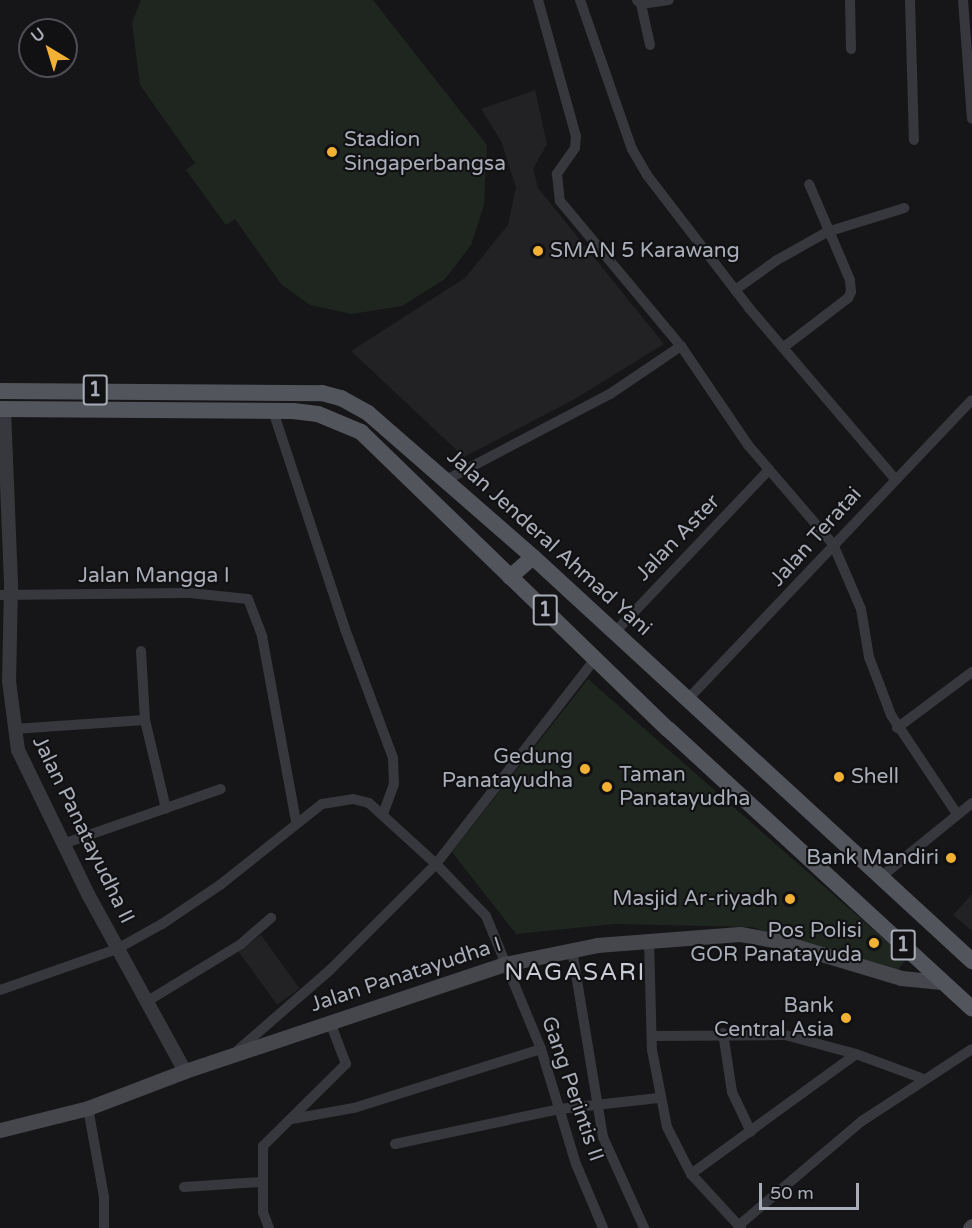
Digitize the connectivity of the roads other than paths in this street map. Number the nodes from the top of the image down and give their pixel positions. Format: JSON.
{"nodes":[{"id":1,"x":538,"y":0,"type":"edge"},
{"id":2,"x":580,"y":0,"type":"edge"},
{"id":3,"x":669,"y":0,"type":"edge"},
{"id":4,"x":850,"y":0,"type":"edge"},
{"id":5,"x":910,"y":0,"type":"edge"},
{"id":6,"x":963,"y":0,"type":"edge"},
{"id":7,"x":639,"y":2,"type":"edge"},
{"id":8,"x":650,"y":45,"type":"dead end"},
{"id":9,"x":851,"y":49,"type":"dead end"},
{"id":10,"x":971,"y":99,"type":"edge"},
{"id":11,"x":972,"y":119,"type":"edge"},
{"id":12,"x":914,"y":140,"type":"dead end"},
{"id":13,"x":810,"y":184,"type":"dead end"},
{"id":14,"x":904,"y":208,"type":"dead end"},
{"id":15,"x":827,"y":232,"type":"junction"},
{"id":16,"x":735,"y":290,"type":"junction"},
{"id":17,"x":681,"y":346,"type":"junction"},
{"id":18,"x":784,"y":346,"type":"junction"},
{"id":19,"x":0,"y":391,"type":"edge"},
{"id":20,"x":972,"y":400,"type":"edge"},
{"id":21,"x":2,"y":409,"type":"edge"},
{"id":22,"x":273,"y":411,"type":"junction"},
{"id":23,"x":769,"y":470,"type":"junction"},
{"id":24,"x":895,"y":479,"type":"junction"},
{"id":25,"x":446,"y":480,"type":"junction"},
{"id":26,"x":833,"y":544,"type":"junction"},
{"id":27,"x":532,"y":556,"type":"junction"},
{"id":28,"x":510,"y":577,"type":"junction"},
{"id":29,"x":6,"y":595,"type":"edge"},
{"id":30,"x":615,"y":632,"type":"junction"},
{"id":31,"x":141,"y":651,"type":"dead end"},
{"id":32,"x":596,"y":658,"type":"junction"},
{"id":33,"x":972,"y":672,"type":"edge"},
{"id":34,"x":688,"y":699,"type":"junction"},
{"id":35,"x":145,"y":720,"type":"junction"},
{"id":36,"x":897,"y":728,"type":"junction"},
{"id":37,"x":14,"y":729,"type":"junction"},
{"id":38,"x":221,"y":789,"type":"dead end"},
{"id":39,"x":972,"y":803,"type":"edge"},
{"id":40,"x":166,"y":809,"type":"junction"},
{"id":41,"x":957,"y":814,"type":"junction"},
{"id":42,"x":383,"y":815,"type":"junction"},
{"id":43,"x":296,"y":822,"type":"junction"},
{"id":44,"x":63,"y":844,"type":"junction"},
{"id":45,"x":435,"y":864,"type":"junction"},
{"id":46,"x":882,"y":876,"type":"junction"},
{"id":47,"x":271,"y":918,"type":"dead end"},
{"id":48,"x":649,"y":939,"type":"junction"},
{"id":49,"x":117,"y":949,"type":"junction"},
{"id":50,"x":572,"y":950,"type":"junction"},
{"id":51,"x":972,"y":961,"type":"edge"},
{"id":52,"x":504,"y":964,"type":"junction"},
{"id":53,"x":942,"y":982,"type":"junction"},
{"id":54,"x":0,"y":990,"type":"edge"},
{"id":55,"x":146,"y":1002,"type":"junction"},
{"id":56,"x":972,"y":1009,"type":"edge"},
{"id":57,"x":330,"y":1022,"type":"junction"},
{"id":58,"x":723,"y":1033,"type":"junction"},
{"id":59,"x":652,"y":1036,"type":"junction"},
{"id":60,"x":540,"y":1049,"type":"junction"},
{"id":61,"x":972,"y":1049,"type":"edge"},
{"id":62,"x":233,"y":1054,"type":"junction"},
{"id":63,"x":856,"y":1054,"type":"junction"},
{"id":64,"x":185,"y":1071,"type":"junction"},
{"id":65,"x":924,"y":1079,"type":"junction"},
{"id":66,"x":658,"y":1098,"type":"junction"},
{"id":67,"x":596,"y":1103,"type":"junction"},
{"id":68,"x":88,"y":1108,"type":"junction"},
{"id":69,"x":559,"y":1109,"type":"junction"},
{"id":70,"x":292,"y":1119,"type":"junction"},
{"id":71,"x":0,"y":1130,"type":"edge"},
{"id":72,"x":751,"y":1132,"type":"junction"},
{"id":73,"x":395,"y":1144,"type":"dead end"},
{"id":74,"x":691,"y":1174,"type":"junction"},
{"id":75,"x":262,"y":1182,"type":"junction"},
{"id":76,"x":184,"y":1187,"type":"dead end"},
{"id":77,"x":739,"y":1227,"type":"edge"},
{"id":78,"x":104,"y":1228,"type":"edge"},
{"id":79,"x":269,"y":1228,"type":"edge"},
{"id":80,"x":603,"y":1228,"type":"edge"},
{"id":81,"x":644,"y":1228,"type":"edge"}],
"edges":[{"from":1,"to":17,"type":"street"},
{"from":2,"to":16,"type":"street"},
{"from":3,"to":7,"type":"street"},
{"from":4,"to":9,"type":"street"},
{"from":5,"to":12,"type":"street"},
{"from":6,"to":10,"type":"street"},
{"from":7,"to":8,"type":"street"},
{"from":10,"to":11,"type":"street"},
{"from":13,"to":15,"type":"street"},
{"from":14,"to":15,"type":"street"},
{"from":15,"to":16,"type":"street"},
{"from":15,"to":18,"type":"street"},
{"from":16,"to":18,"type":"street"},
{"from":17,"to":23,"type":"street"},
{"from":17,"to":25,"type":"street"},
{"from":18,"to":24,"type":"street"},
{"from":19,"to":25,"type":"main road","name":"Jalan Jenderal Ahmad Yani","number":"1"},
{"from":20,"to":24,"type":"street","name":"Jalan Teratai"},
{"from":21,"to":22,"type":"main road","number":"1"},
{"from":21,"to":29,"type":"street","name":"Jalan Panatayudha II"},
{"from":22,"to":28,"type":"main road","number":"1"},
{"from":22,"to":42,"type":"street"},
{"from":23,"to":26,"type":"street"},
{"from":23,"to":30,"type":"street","name":"Jalan Aster"},
{"from":24,"to":26,"type":"street","name":"Jalan Teratai"},
{"from":25,"to":27,"type":"main road","name":"Jalan Jenderal Ahmad Yani","number":"1"},
{"from":26,"to":34,"type":"street","name":"Jalan Teratai"},
{"from":26,"to":36,"type":"street"},
{"from":27,"to":28,"type":"main road"},
{"from":27,"to":30,"type":"main road","name":"Jalan Jenderal Ahmad Yani","number":"1"},
{"from":28,"to":32,"type":"main road","number":"1"},
{"from":29,"to":37,"type":"street","name":"Jalan Panatayudha II"},
{"from":29,"to":43,"type":"street","name":"Jalan Mangga I"},
{"from":30,"to":34,"type":"main road","name":"Jalan Jenderal Ahmad Yani","number":"1"},
{"from":31,"to":35,"type":"street"},
{"from":32,"to":45,"type":"street"},
{"from":32,"to":53,"type":"main road","number":"1"},
{"from":33,"to":36,"type":"street"},
{"from":34,"to":46,"type":"main road","name":"Jalan Jenderal Ahmad Yani","number":"1"},
{"from":35,"to":37,"type":"street"},
{"from":35,"to":40,"type":"street"},
{"from":36,"to":41,"type":"street"},
{"from":37,"to":44,"type":"street","name":"Jalan Panatayudha II"},
{"from":38,"to":40,"type":"street"},
{"from":39,"to":41,"type":"street"},
{"from":40,"to":44,"type":"street"},
{"from":41,"to":46,"type":"street"},
{"from":42,"to":43,"type":"street","name":"Gang Perintis II"},
{"from":42,"to":45,"type":"street","name":"Gang Perintis II"},
{"from":43,"to":49,"type":"street","name":"Gang Perintis II"},
{"from":44,"to":49,"type":"street","name":"Jalan Panatayudha II"},
{"from":45,"to":52,"type":"street","name":"Gang Perintis II"},
{"from":45,"to":62,"type":"street"},
{"from":46,"to":51,"type":"main road","name":"Jalan Jenderal Ahmad Yani","number":"1"},
{"from":47,"to":55,"type":"street"},
{"from":48,"to":50,"type":"main road","name":"Jalan Panatayudha I"},
{"from":48,"to":53,"type":"main road","name":"Jalan Panatayudha I"},
{"from":48,"to":59,"type":"street"},
{"from":49,"to":54,"type":"street","name":"Gang Perintis II"},
{"from":49,"to":55,"type":"street","name":"Jalan Panatayudha II"},
{"from":50,"to":52,"type":"main road","name":"Jalan Panatayudha I"},
{"from":50,"to":67,"type":"street"},
{"from":52,"to":57,"type":"main road","name":"Jalan Panatayudha I"},
{"from":52,"to":60,"type":"street","name":"Gang Perintis II"},
{"from":53,"to":56,"type":"main road","number":"1"},
{"from":55,"to":64,"type":"street","name":"Jalan Panatayudha II"},
{"from":57,"to":62,"type":"main road","name":"Jalan Panatayudha I"},
{"from":57,"to":70,"type":"street"},
{"from":58,"to":59,"type":"street"},
{"from":58,"to":63,"type":"street"},
{"from":58,"to":72,"type":"street"},
{"from":59,"to":66,"type":"street"},
{"from":60,"to":69,"type":"street","name":"Gang Perintis II"},
{"from":60,"to":70,"type":"street"},
{"from":61,"to":65,"type":"street"},
{"from":62,"to":64,"type":"main road","name":"Jalan Panatayudha I"},
{"from":63,"to":65,"type":"street"},
{"from":63,"to":72,"type":"street"},
{"from":64,"to":68,"type":"main road","name":"Jalan Panatayudha I"},
{"from":65,"to":77,"type":"street"},
{"from":66,"to":67,"type":"street"},
{"from":66,"to":74,"type":"street"},
{"from":67,"to":69,"type":"street"},
{"from":67,"to":81,"type":"street"},
{"from":68,"to":71,"type":"main road","name":"Jalan Panatayudha I"},
{"from":68,"to":78,"type":"street"},
{"from":69,"to":73,"type":"street"},
{"from":69,"to":80,"type":"street","name":"Gang Perintis II"},
{"from":70,"to":75,"type":"street"},
{"from":72,"to":74,"type":"street"},
{"from":74,"to":77,"type":"street"},
{"from":75,"to":76,"type":"street"},
{"from":75,"to":79,"type":"street"}]}
